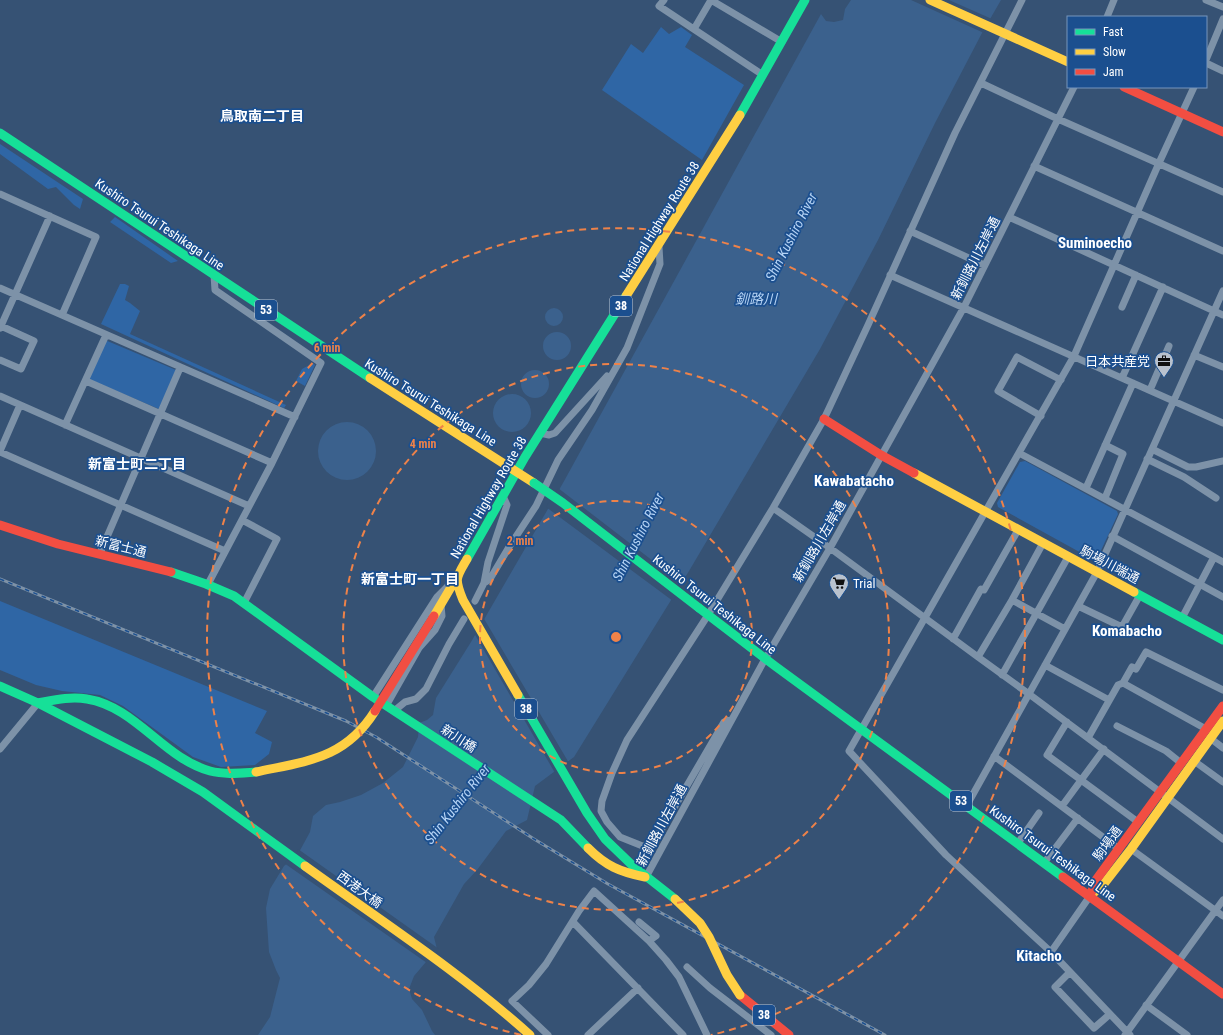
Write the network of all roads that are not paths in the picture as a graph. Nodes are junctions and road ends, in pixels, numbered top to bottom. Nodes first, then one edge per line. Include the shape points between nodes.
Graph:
1 (664, 0) edge
2 (711, 0) edge
3 (805, 0) edge
4 (930, 0) edge
5 (1022, 0) edge
6 (1105, 0) edge
7 (1206, 0) edge
8 (1113, 2) edge
9 (1223, 7) edge
10 (1107, 16) edge
11 (1223, 19) edge
12 (694, 29) junction
13 (1005, 34) junction
14 (782, 42) junction
15 (1207, 59) edge
16 (1067, 62) edge
17 (1207, 63) edge
18 (1223, 71) edge
19 (763, 75) junction
20 (981, 83) junction
21 (1074, 88) edge
22 (1126, 88) edge
23 (1194, 88) edge
24 (1182, 114) junction
25 (1058, 119) junction
26 (1223, 132) edge
27 (0, 133) edge
28 (1159, 163) junction
29 (1034, 166) junction
30 (1223, 192) edge
31 (0, 194) edge
32 (1137, 212) junction
33 (50, 216) junction
34 (1009, 217) junction
35 (910, 231) junction
36 (659, 245) junction
37 (1223, 251) edge
38 (984, 265) junction
39 (1114, 266) junction
40 (214, 275) junction
41 (890, 275) junction
42 (1136, 275) junction
43 (1163, 287) junction
44 (0, 288) edge
45 (1223, 291) edge
46 (15, 295) junction
47 (1122, 306) dead end
48 (964, 307) junction
49 (1214, 311) junction
50 (62, 315) junction
51 (1223, 315) edge
52 (0, 327) edge
53 (106, 334) junction
54 (1169, 346) dead end
55 (1194, 355) junction
56 (1074, 356) junction
57 (0, 360) edge
58 (615, 367) junction
59 (1223, 367) edge
60 (180, 368) junction
61 (1122, 378) junction
62 (1061, 380) junction
63 (86, 381) junction
64 (1133, 383) junction
65 (1150, 390) junction
66 (0, 396) edge
67 (1173, 401) junction
68 (20, 405) junction
69 (160, 413) junction
70 (1041, 416) junction
71 (295, 417) junction
72 (824, 419) junction
73 (1223, 423) edge
74 (65, 425) junction
75 (540, 433) junction
76 (1105, 446) junction
77 (1152, 449) junction
78 (0, 452) edge
79 (1019, 453) junction
80 (881, 456) junction
81 (141, 458) junction
82 (1147, 459) junction
83 (1223, 461) edge
84 (272, 463) junction
85 (1188, 467) junction
86 (516, 472) junction
87 (1184, 477) junction
88 (1086, 488) junction
89 (503, 496) junction
90 (1105, 498) junction
91 (1216, 498) dead end
92 (121, 505) junction
93 (249, 506) junction
94 (773, 508) junction
95 (1124, 509) junction
96 (985, 512) junction
97 (242, 520) junction
98 (0, 525) edge
99 (1018, 530) junction
100 (1112, 536) junction
101 (1043, 543) junction
102 (830, 548) junction
103 (225, 551) junction
104 (100, 553) junction
105 (1068, 557) junction
106 (1214, 557) junction
107 (1223, 562) edge
108 (1097, 572) junction
109 (457, 577) junction
110 (208, 584) junction
111 (484, 584) junction
112 (1199, 584) junction
113 (1140, 595) junction
114 (1223, 598) edge
115 (1012, 600) junction
116 (475, 601) dead end
117 (244, 603) junction
118 (441, 605) junction
119 (1078, 606) junction
120 (1037, 613) junction
121 (708, 615) junction
122 (468, 616) junction
123 (925, 618) junction
124 (1182, 618) junction
125 (1066, 629) junction
126 (953, 639) junction
127 (1223, 640) edge
128 (978, 658) junction
129 (765, 659) junction
130 (1045, 665) junction
131 (1002, 675) junction
132 (1123, 683) junction
133 (0, 686) edge
134 (1223, 690) edge
135 (1030, 694) junction
136 (373, 697) junction
137 (1109, 700) junction
138 (38, 703) junction
139 (386, 706) junction
140 (1223, 706) edge
141 (394, 711) junction
142 (732, 719) junction
143 (1223, 721) edge
144 (1067, 722) junction
145 (1117, 726) dead end
146 (862, 729) junction
147 (1206, 729) junction
148 (1088, 738) junction
149 (1210, 738) junction
150 (1223, 748) edge
151 (0, 749) edge
152 (1104, 750) junction
153 (994, 756) junction
154 (1194, 761) junction
155 (1181, 763) junction
156 (1081, 780) junction
157 (1223, 782) edge
158 (1164, 794) junction
159 (967, 806) junction
160 (1062, 806) junction
161 (1039, 813) dead end
162 (1078, 818) junction
163 (1138, 822) junction
164 (1223, 838) edge
165 (1018, 843) junction
166 (1119, 848) junction
167 (1131, 849) junction
168 (1044, 863) junction
169 (646, 877) junction
170 (1090, 896) junction
171 (1223, 900) edge
172 (1216, 910) junction
173 (1223, 916) edge
174 (573, 922) junction
175 (639, 922) dead end
176 (649, 942) junction
177 (1051, 952) junction
178 (1178, 961) junction
179 (688, 967) dead end
180 (1070, 972) junction
181 (638, 988) junction
182 (1223, 994) edge
183 (1146, 1005) junction
184 (1110, 1014) junction
185 (767, 1034) edge
186 (1128, 1034) edge
187 (530, 1035) edge
188 (548, 1035) edge
189 (588, 1035) edge
190 (683, 1035) edge
191 (707, 1035) edge
192 (789, 1035) edge
193 (1187, 1035) edge

1 - 12 street via 659,6
2 - 12 street
2 - 14 street
3 - 14 main road, National Highway Route 38 / 38
4 - 13 main road
5 - 13 street
6 - 8 street
7 - 9 street
8 - 10 street
11 - 15 street
12 - 19 street
13 - 16 main road
13 - 20 street
14 - 19 main road, National Highway Route 38 / 38
17 - 18 street
19 - 36 main road, National Highway Route 38 / 38
20 - 25 street
20 - 35 street
21 - 25 street, 新釧路川左岸通
22 - 24 main road
23 - 24 street
24 - 26 main road
24 - 28 street
25 - 28 street
25 - 29 street, 新釧路川左岸通
27 - 40 main road, Kushiro Tsurui Teshikaga Line / 53
28 - 30 street
28 - 32 street
29 - 32 street
29 - 34 street, 新釧路川左岸通
31 - 33 street
32 - 37 street
32 - 39 street
33 - 46 street
33 - 50 street via 96,237
34 - 38 street, 新釧路川左岸通
34 - 39 street
35 - 38 street
35 - 41 street
36 - 58 street via 660,264 627,348
36 - 75 main road, National Highway Route 38 / 38
38 - 48 street, 新釧路川左岸通
39 - 42 street
39 - 56 street
40 - 71 street via 215,290 321,363
40 - 86 main road, Kushiro Tsurui Teshikaga Line / 53
41 - 48 street
41 - 72 street
42 - 43 street
42 - 47 street
43 - 49 street
43 - 61 street
44 - 46 street
45 - 49 street
46 - 50 street
46 - 52 street
48 - 56 street
48 - 80 street, 新釧路川左岸通
49 - 51 street
49 - 55 street
50 - 53 street
52 - 57 street via 34,342 22,369
53 - 60 street
53 - 63 street
54 - 65 street
55 - 59 street
55 - 67 street
56 - 61 street
56 - 62 street
58 - 75 street via 555,433
58 - 111 street via 592,410 558,460 536,506 490,579
60 - 69 street
60 - 71 street
61 - 64 street
62 - 70 street
62 - 70 street via 1017,357 998,391
63 - 69 street
63 - 74 street
64 - 65 street
64 - 76 street
65 - 67 street
66 - 68 street
67 - 73 street
67 - 77 street
68 - 74 street
68 - 78 street
69 - 81 street
69 - 84 street
70 - 79 street
71 - 84 street
72 - 80 main road, 駒場川端通
72 - 94 street
74 - 81 street
75 - 86 main road, National Highway Route 38 / 38
76 - 88 street
76 - 90 street via 1123,454
77 - 82 street
77 - 85 street
78 - 92 street
79 - 88 street
79 - 96 street
80 - 96 main road, 駒場川端通
80 - 102 street, 新釧路川左岸通
81 - 92 street
81 - 93 street
82 - 87 street
82 - 95 street
83 - 85 street
84 - 93 street
85 - 87 street
86 - 89 main road, National Highway Route 38 / 38
86 - 121 main road, Kushiro Tsurui Teshikaga Line / 53, bridge via 563,503
87 - 91 street
88 - 90 street
89 - 109 main road, National Highway Route 38 / 38
89 - 111 street via 507,505 488,562
90 - 95 street
92 - 103 street
92 - 104 street
93 - 97 street
94 - 102 street
94 - 121 street
95 - 100 street
95 - 106 street
96 - 99 main road, 駒場川端通
96 - 123 street
97 - 103 street
97 - 117 street via 277,539
98 - 104 main road, 新富士通
99 - 101 main road, 駒場川端通
99 - 126 street
100 - 108 street
100 - 112 street
101 - 105 main road, 駒場川端通
101 - 115 street
102 - 123 street
102 - 129 street, 新釧路川左岸通
103 - 110 street
104 - 110 main road, 新富士通
105 - 108 main road, 駒場川端通
105 - 120 street
106 - 107 street
106 - 112 street
108 - 113 main road, 駒場川端通
108 - 119 street
109 - 118 main road
109 - 122 main road, National Highway Route 38 / 38 via 458,588
109 - 136 street via 437,597
110 - 117 main road, 新富士通
111 - 116 street
112 - 114 street
112 - 124 street
113 - 119 street via 1122,627
113 - 124 main road, 駒場川端通
115 - 120 street
115 - 128 street
117 - 136 main road, 新富士通
118 - 138 main road, bridge via 367,724 346,744 316,759 256,772 222,773 196,765 171,751 109,705 92,700 67,698
118 - 139 street via 442,616 435,630 419,648
119 - 125 street
120 - 125 street
120 - 131 street
121 - 129 main road, Kushiro Tsurui Teshikaga Line / 53
121 - 142 street via 627,740 605,791 601,811 620,837 650,849 724,722
122 - 141 street via 449,644 426,689
122 - 169 main road, National Highway Route 38 / 38 via 605,839
123 - 126 street
123 - 146 street
124 - 127 main road, 駒場川端通
125 - 130 street
126 - 128 street
128 - 131 street
129 - 142 street, 新釧路川左岸通
129 - 146 main road, Kushiro Tsurui Teshikaga Line / 53
130 - 135 street
130 - 137 street
131 - 135 street
132 - 134 street via 1132,667 1136,669 1146,652
132 - 137 street via 1118,685
132 - 147 street
133 - 138 main road, 西港大橋
135 - 144 street
135 - 153 street
136 - 139 main road, 新川橋
137 - 148 street
138 - 151 street
138 - 187 main road, 西港大橋 via 152,762 203,792 465,980
139 - 141 main road, 新川橋
140 - 147 main road, 駒場通
141 - 169 main road, 新川橋 via 561,820 572,828 603,863 616,870
142 - 169 street, 新釧路川左岸通
143 - 149 main road, 駒場通
144 - 148 street
144 - 156 street via 1047,755
145 - 155 street via 1166,751
146 - 159 main road, Kushiro Tsurui Teshikaga Line / 53
146 - 177 street via 849,751 946,854
147 - 155 main road, 駒場通
148 - 152 street
149 - 150 street
149 - 154 main road, 駒場通
152 - 156 street
152 - 158 street
153 - 159 street
153 - 160 street
154 - 157 street
154 - 158 main road, 駒場通
155 - 158 main road, 駒場通
156 - 160 street
156 - 163 street
158 - 163 main road, 駒場通
158 - 164 street
158 - 167 main road, 駒場通
159 - 165 main road, Kushiro Tsurui Teshikaga Line / 53
160 - 162 street
161 - 165 street
162 - 166 street
162 - 168 street
163 - 166 main road, 駒場通
165 - 168 main road, Kushiro Tsurui Teshikaga Line / 53
166 - 170 main road, 駒場通 via 1096,880
167 - 170 main road, 駒場通 via 1103,885
167 - 172 street
168 - 170 main road, Kushiro Tsurui Teshikaga Line / 53
169 - 192 main road, National Highway Route 38 / 38, bridge via 675,899 700,923 740,995
170 - 177 street
170 - 178 main road, Kushiro Tsurui Teshikaga Line / 53
171 - 172 street
172 - 173 street
172 - 178 street
174 - 176 street via 594,891
174 - 181 street
174 - 188 street via 546,964 512,1001
175 - 176 street via 656,936
176 - 191 street via 679,977
177 - 180 street
178 - 182 main road, Kushiro Tsurui Teshikaga Line / 53
178 - 183 street
179 - 185 street
180 - 184 street
180 - 184 street via 1055,987 1094,1028
181 - 189 street
181 - 190 street
183 - 186 street
183 - 193 street
184 - 186 street

